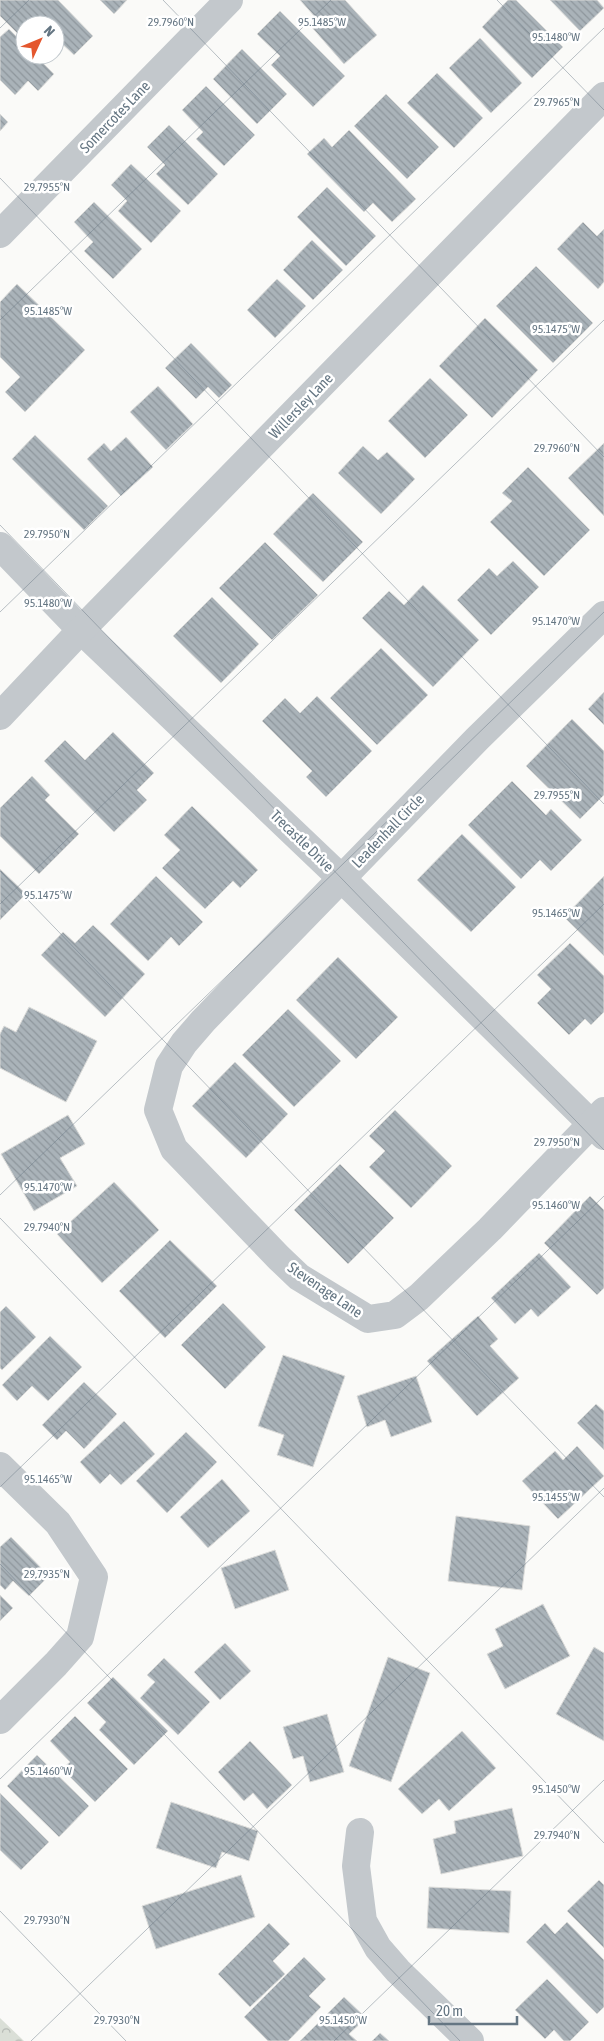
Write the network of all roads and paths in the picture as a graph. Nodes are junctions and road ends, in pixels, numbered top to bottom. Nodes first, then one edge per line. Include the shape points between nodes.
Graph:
1 (229, 0) edge
2 (604, 96) edge
3 (0, 234) edge
4 (0, 546) edge
5 (604, 615) edge
6 (81, 630) junction
7 (0, 716) edge
8 (342, 879) junction
9 (166, 1079) joint
10 (600, 1124) edge
11 (0, 1466) edge
12 (0, 1720) edge
13 (360, 1832) dead end
14 (470, 2041) edge

1 - 3 street, Somercotes Lane
2 - 6 street, Willersley Lane
4 - 6 street, Trecastle Drive
5 - 8 street, Leadenhall Circle
6 - 7 street, Willersley Lane
6 - 8 street, Trecastle Drive
8 - 9 street, Leadenhall Circle via 203,1021 169,1066
8 - 10 street, Trecastle Drive
9 - 10 street, Stevenage Lane via 158,1110 174,1149 299,1277 368,1319 395,1315 419,1297
11 - 12 street via 58,1523 94,1578 80,1637
13 - 14 street via 356,1866 363,1921 378,1948 398,1971

